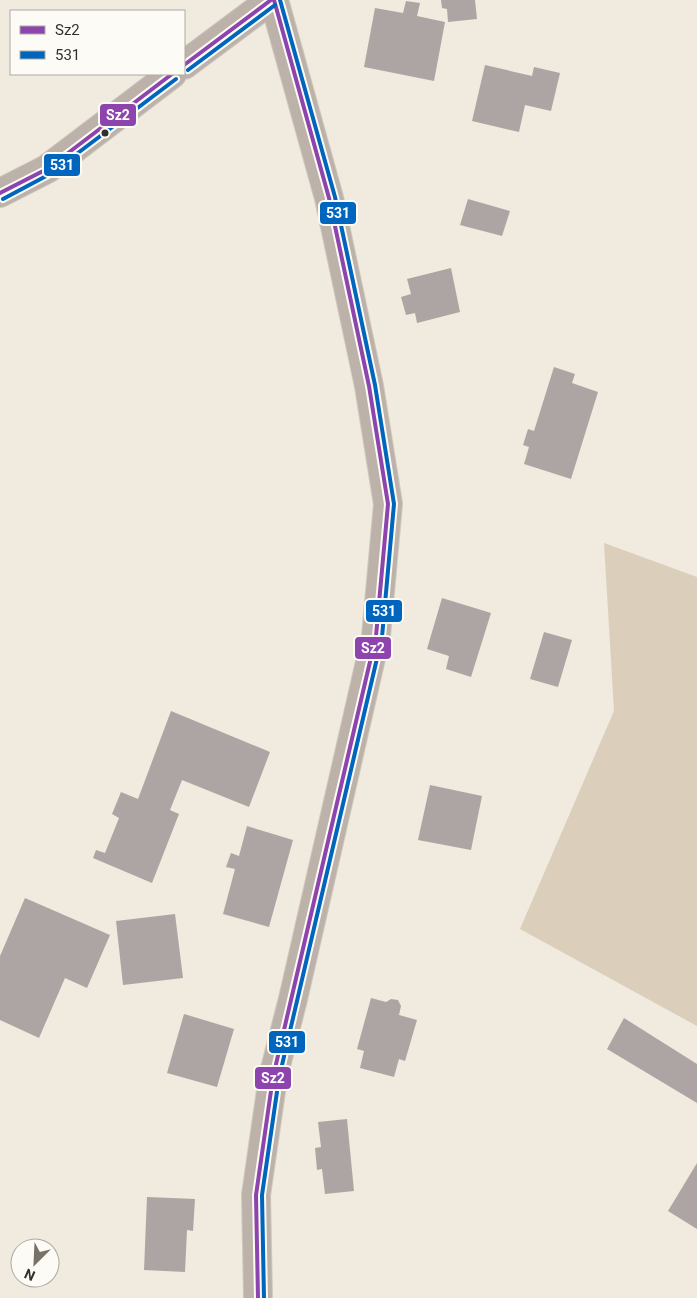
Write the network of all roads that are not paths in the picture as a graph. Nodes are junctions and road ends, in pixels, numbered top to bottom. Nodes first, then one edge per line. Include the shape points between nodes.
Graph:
1 (273, 0) edge
2 (185, 64) edge
3 (171, 75) edge
4 (0, 193) edge
5 (258, 1298) edge

1 - 2 street
1 - 5 street via 329,198 369,386 388,504 376,636 293,999 272,1077 256,1195
3 - 4 street via 47,169

